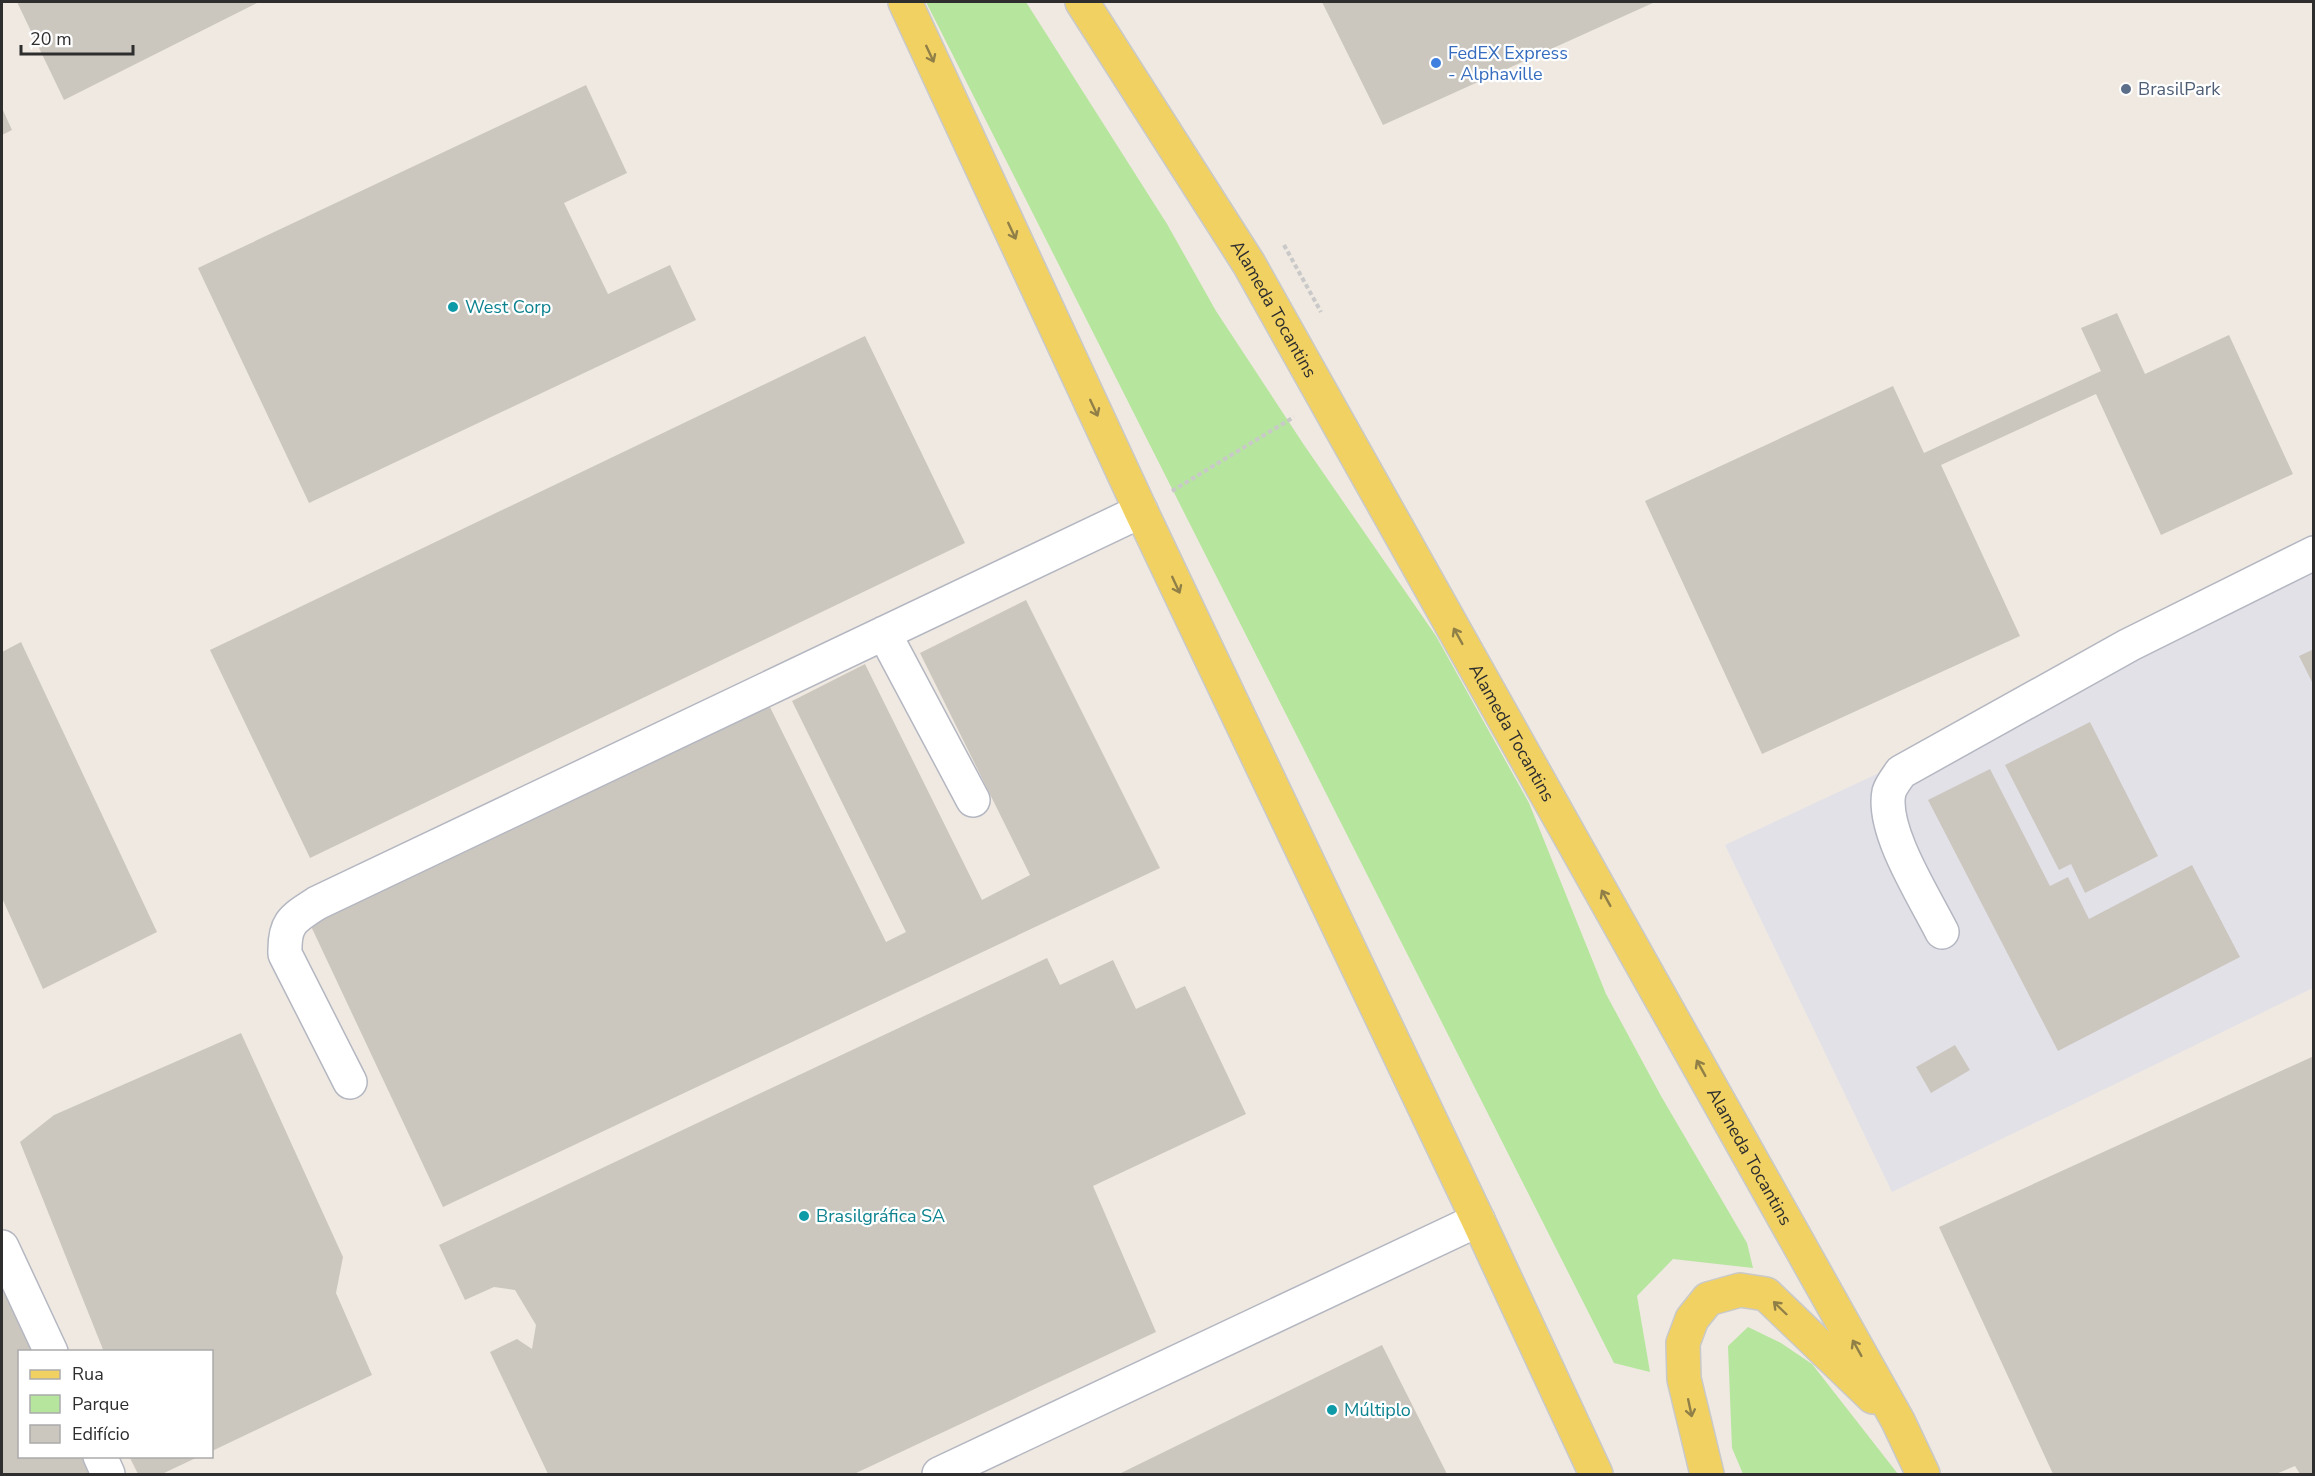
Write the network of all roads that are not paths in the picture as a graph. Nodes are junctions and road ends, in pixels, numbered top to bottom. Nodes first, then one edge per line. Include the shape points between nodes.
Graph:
1 (905, 2) edge
2 (1082, 2) edge
3 (1141, 511) junction
4 (2313, 554) edge
5 (884, 633) junction
6 (973, 800) dead end
7 (1942, 932) dead end
8 (350, 1082) dead end
9 (1478, 1220) junction
10 (2, 1246) edge
11 (50, 1350) edge
12 (1898, 1421) junction
13 (101, 1458) edge
14 (108, 1474) edge
15 (939, 1474) edge
16 (1596, 1474) edge
17 (1707, 1474) edge
18 (1923, 1474) edge

1 -> 3 main road
12 -> 2 main road, Alameda Tocantins via 1249,264
3 - 5 lane
3 -> 9 main road
4 - 7 lane via 2129,645 1901,772 1890,790 1892,833
5 - 6 lane
5 - 8 lane via 456,835 297,916 285,935 285,954
9 - 15 lane
9 - 16 main road
10 - 11 lane
12 -> 17 main road via 1766,1294 1740,1290 1708,1299 1692,1319 1683,1343 1684,1379
12 - 18 main road, Alameda Tocantins
13 - 14 lane

